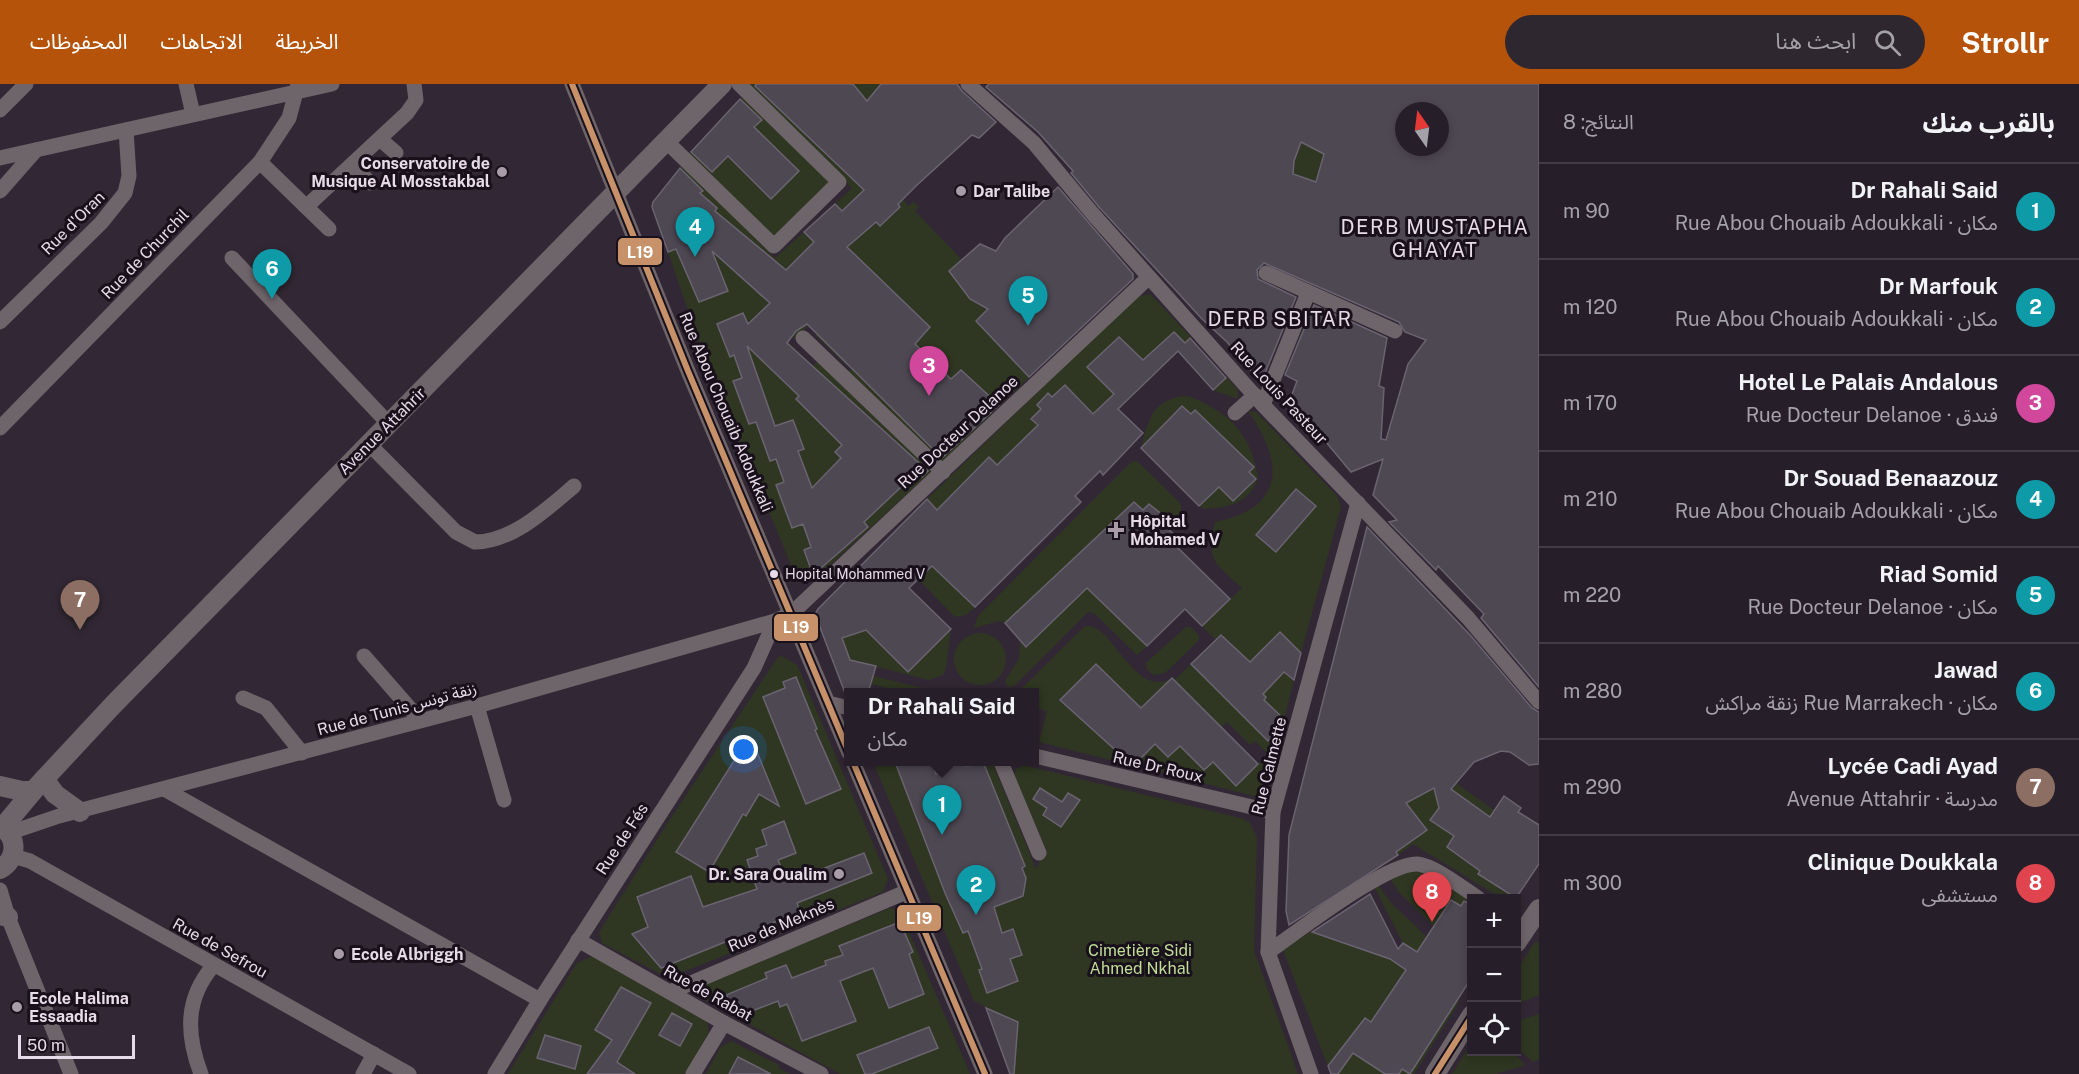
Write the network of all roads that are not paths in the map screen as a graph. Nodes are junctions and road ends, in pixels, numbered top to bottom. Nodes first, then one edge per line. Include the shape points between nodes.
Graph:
1 (26, 84) edge
2 (186, 84) edge
3 (332, 84) edge
4 (414, 84) edge
5 (572, 84) edge
6 (722, 84) edge
7 (739, 84) edge
8 (968, 84) edge
9 (298, 88) edge
10 (0, 110) edge
11 (193, 114) junction
12 (126, 130) junction
13 (381, 140) junction
14 (667, 142) junction
15 (36, 150) junction
16 (396, 153) dead end
17 (0, 158) edge
18 (260, 162) junction
19 (353, 165) junction
20 (369, 183) dead end
21 (0, 191) edge
22 (618, 193) junction
23 (306, 207) junction
24 (329, 229) dead end
25 (232, 258) dead end
26 (1266, 273) dead end
27 (1149, 277) junction
28 (1308, 293) junction
29 (0, 322) edge
30 (1395, 331) dead end
31 (803, 338) dead end
32 (1259, 400) junction
33 (1235, 413) dead end
34 (389, 424) junction
35 (0, 428) edge
36 (369, 444) junction
37 (942, 472) junction
38 (574, 486) dead end
39 (1358, 503) junction
40 (792, 613) junction
41 (774, 621) junction
42 (364, 656) dead end
43 (243, 698) dead end
44 (1539, 702) edge
45 (828, 703) junction
46 (477, 706) junction
47 (844, 707) edge
48 (420, 720) junction
49 (844, 741) edge
50 (302, 753) junction
51 (1039, 757) edge
52 (855, 766) edge
53 (1003, 766) edge
54 (39, 785) junction
55 (0, 786) edge
56 (166, 790) junction
57 (504, 801) dead end
58 (80, 812) junction
59 (1273, 812) junction
60 (4, 829) edge
61 (1039, 853) dead end
62 (3, 867) edge
63 (0, 890) edge
64 (906, 892) junction
65 (1471, 894) edge
66 (1539, 909) edge
67 (4, 916) edge
68 (1521, 930) edge
69 (578, 940) junction
70 (1268, 952) junction
71 (213, 966) junction
72 (670, 992) junction
73 (540, 1000) junction
74 (724, 1023) junction
75 (1467, 1023) edge
76 (374, 1054) junction
77 (71, 1074) edge
78 (201, 1074) edge
79 (363, 1074) edge
80 (409, 1074) edge
81 (495, 1074) edge
82 (693, 1074) edge
83 (821, 1074) edge
84 (986, 1074) edge
85 (1311, 1074) edge
86 (1435, 1074) edge

1 - 10 street
2 - 11 street
3 - 9 street
4 - 13 street via 416,100
5 - 22 street, Rue Abou Chouaib Adoukkali
6 - 14 street, Avenue Attahrir
7 - 14 street via 839,182 774,246
8 - 27 street, Rue Louis Pasteur via 1035,142
9 - 11 street
9 - 18 street, Rue de Churchil via 284,128
11 - 12 street
12 - 15 street
12 - 29 street, Rue d'Oran via 129,176 125,193
13 - 16 street
13 - 19 street
14 - 22 street, Avenue Attahrir
15 - 17 street
15 - 21 street
18 - 23 street
18 - 35 street, Rue de Churchil
19 - 20 street
19 - 23 street
22 - 34 street, Avenue Attahrir
22 - 40 street, Rue Abou Chouaib Adoukkali via 688,371
23 - 24 street
25 - 34 street
26 - 28 street
27 - 32 street, Rue Louis Pasteur
27 - 37 street, Rue Docteur Delanoe
28 - 30 street
28 - 32 street
31 - 37 street
32 - 33 street
32 - 39 street, Rue Louis Pasteur
34 - 36 street, Avenue Attahrir
36 - 38 street via 456,532 475,542 503,537
36 - 54 street, Avenue Attahrir
37 - 40 street, Rue Docteur Delanoe
39 - 44 street, Rue Louis Pasteur via 1468,618
39 - 59 street, Rue Calmette
40 - 41 street, Rue de Tunis زنقة تونس
40 - 45 street, Rue Abou Chouaib Adoukkali
41 - 46 street, Rue de Tunis زنقة تونس
41 - 69 street, Rue de Fés via 754,668
42 - 48 street
43 - 50 street via 266,708
45 - 47 street
45 - 49 street, Rue Abou Chouaib Adoukkali
46 - 48 street, Rue de Tunis زنقة تونس
46 - 57 street
48 - 50 street, Rue de Tunis زنقة تونس
50 - 56 street, Rue de Tunis زنقة تونس
51 - 59 street, Rue Dr Roux
52 - 64 street
53 - 61 street
54 - 55 street via 22,791
54 - 58 street
54 - 60 street, Avenue Attahrir
56 - 58 street, Rue de Tunis زنقة تونس
56 - 73 street
58 - 60 street, Rue de Tunis زنقة تونس
59 - 70 street, Rue Calmette
60 - 62 street via 14,844
62 - 71 street, Rue de Sefrou via 30,861
63 - 67 street
64 - 72 street, Rue de Meknès
64 - 84 street
65 - 70 street via 1425,866 1405,866 1384,875
66 - 68 street
67 - 77 street
69 - 72 street, Rue de Rabat
69 - 73 street, Rue de Fés
70 - 85 street, Rue Calmette
71 - 76 street, Rue de Sefrou
71 - 78 street via 200,982 193,1000 190,1028
72 - 74 street, Rue de Rabat
73 - 81 street, Rue de Fés
74 - 82 street
74 - 83 street, Rue de Rabat
75 - 86 street
76 - 79 street
76 - 80 street, Rue de Sefrou

